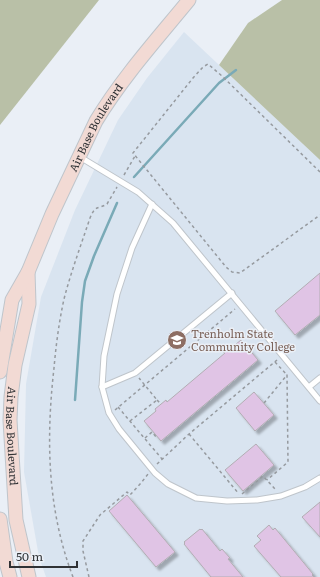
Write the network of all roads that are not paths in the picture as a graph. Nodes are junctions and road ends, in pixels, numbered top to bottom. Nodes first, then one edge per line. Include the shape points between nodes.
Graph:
1 (189, 0) edge
2 (79, 156) junction
3 (152, 204) junction
4 (28, 272) junction
5 (232, 293) junction
6 (12, 300) junction
7 (0, 312) edge
8 (0, 372) edge
9 (320, 378) edge
10 (102, 387) junction
11 (309, 387) junction
12 (4, 395) edge
13 (320, 400) edge
14 (320, 478) edge
15 (0, 519) edge
16 (10, 577) edge
17 (29, 577) edge

1 - 2 street, Air Base Boulevard via 105,107
2 - 3 lane via 138,192
2 - 4 street, Air Base Boulevard
3 - 5 lane via 173,222
3 - 10 lane via 132,248 116,294 104,356
4 - 6 street, Air Base Boulevard
4 - 12 street, Air Base Boulevard via 28,304 15,364
5 - 10 lane via 134,373
5 - 11 lane
6 - 7 street
6 - 8 street, Air Base Boulevard
9 - 11 lane
10 - 14 lane via 110,414 119,430 152,469 168,484 196,498 257,500 281,496
11 - 13 lane
12 - 17 street, Air Base Boulevard via 16,520
15 - 16 street

